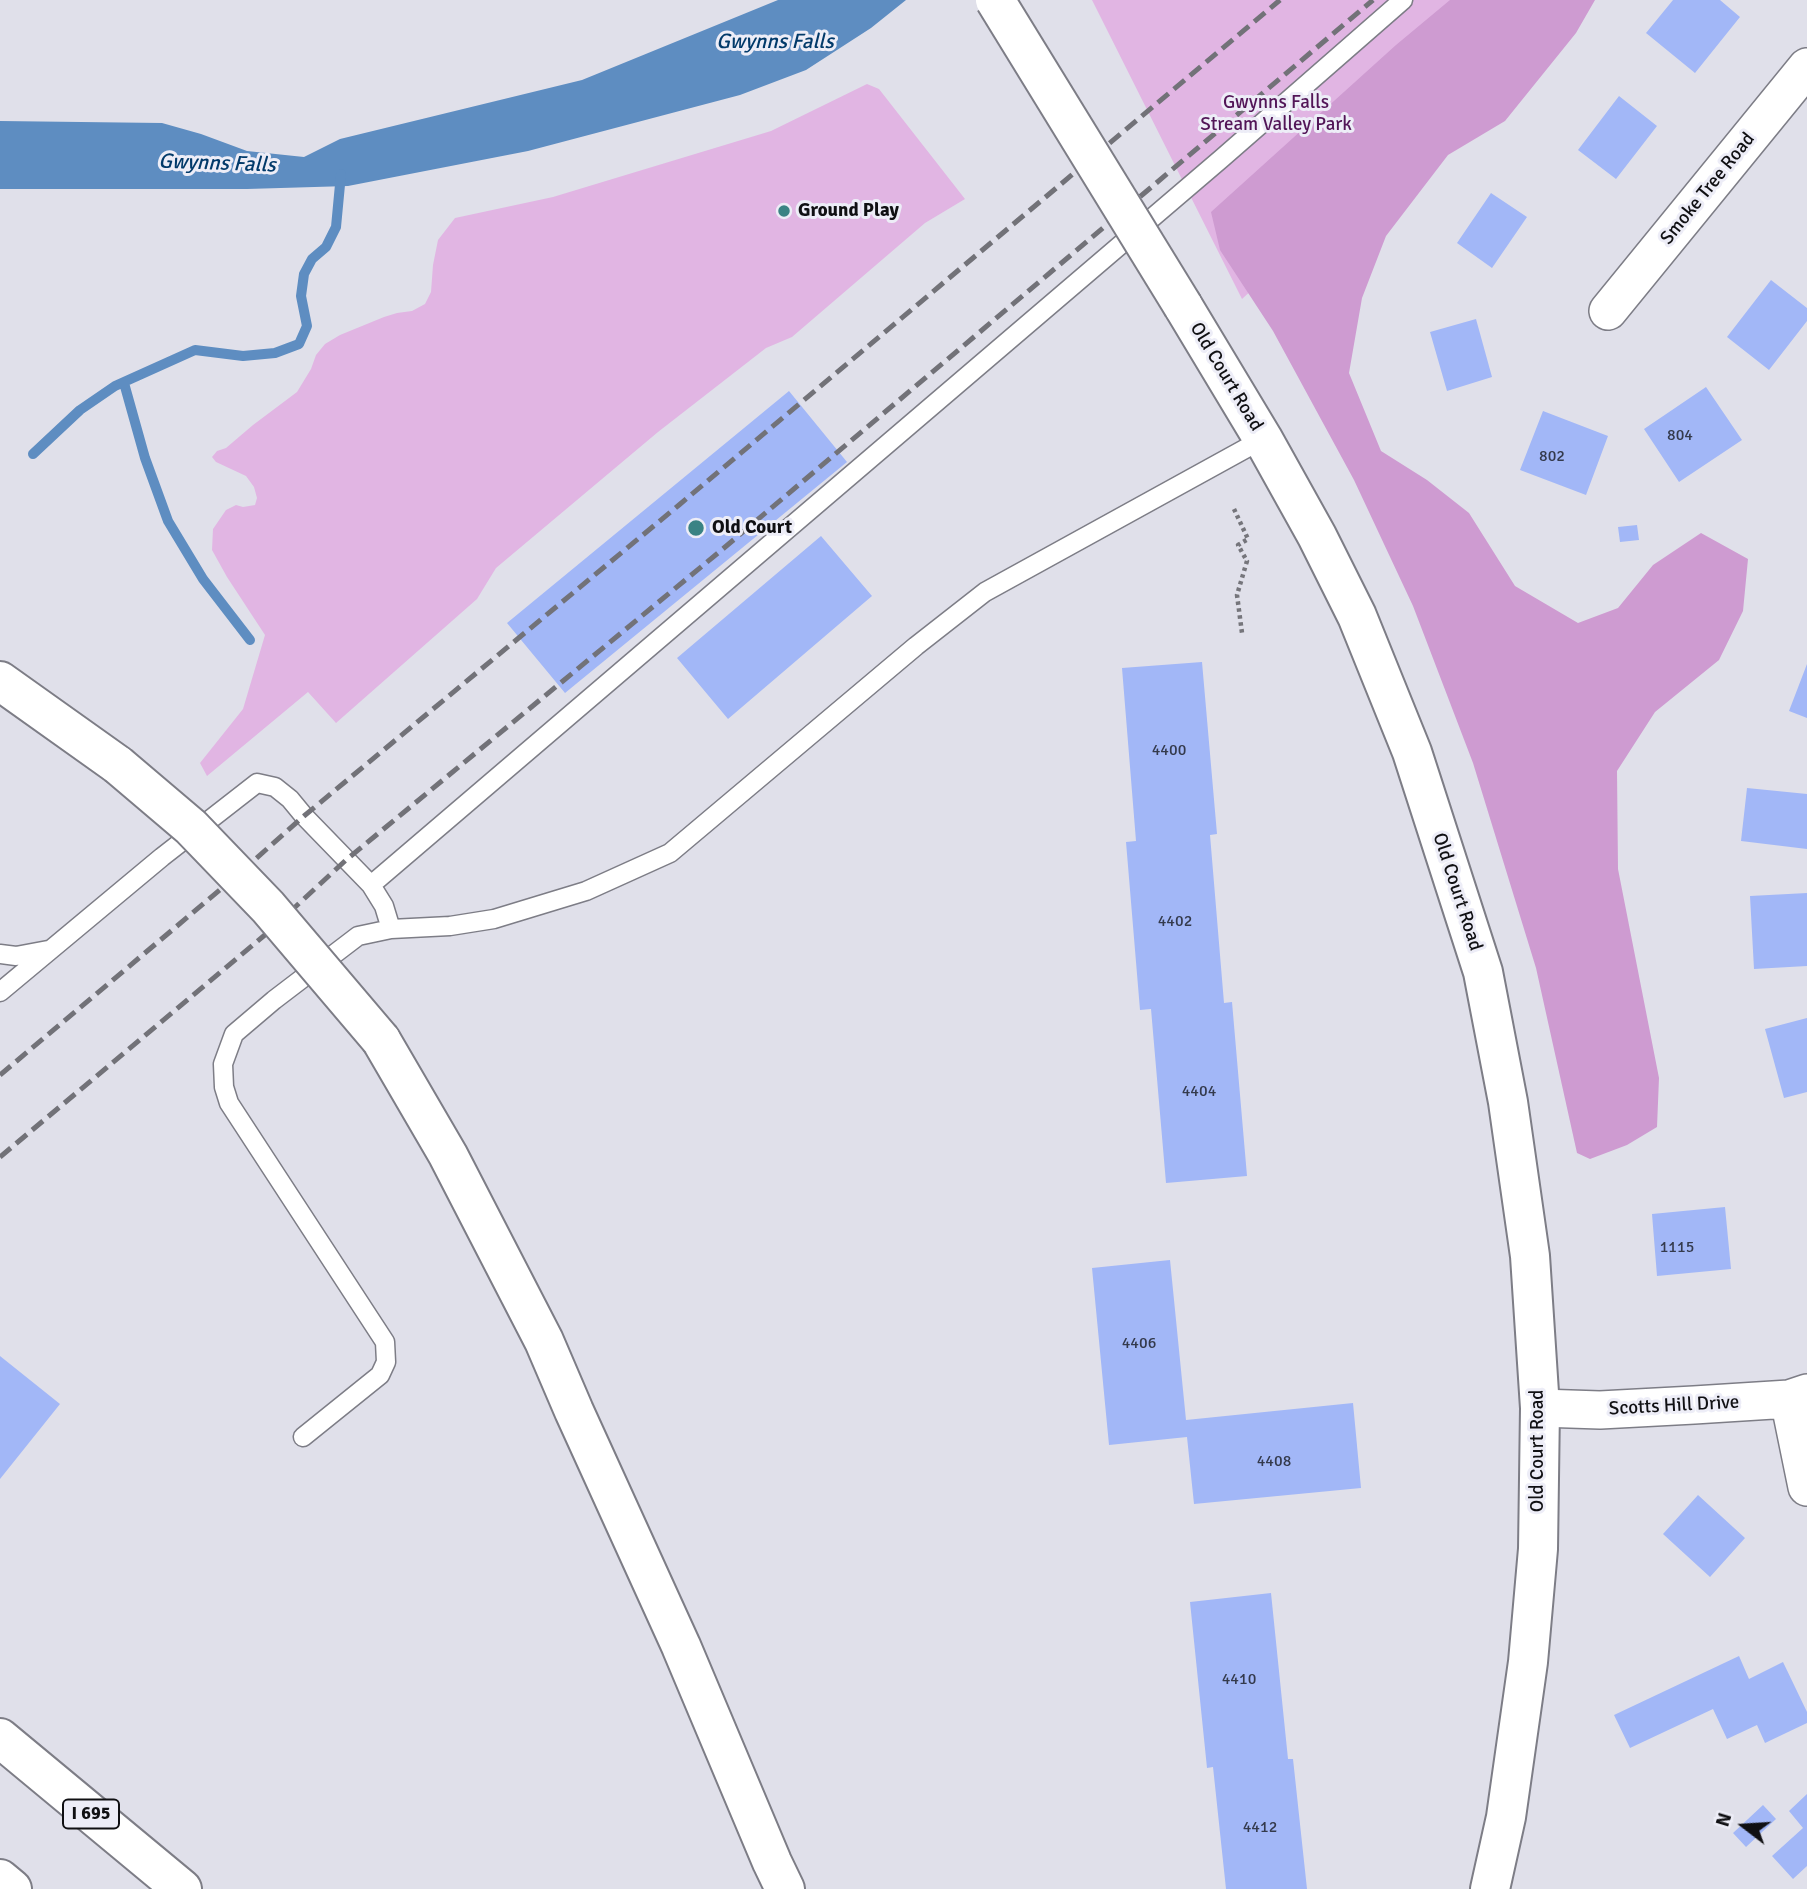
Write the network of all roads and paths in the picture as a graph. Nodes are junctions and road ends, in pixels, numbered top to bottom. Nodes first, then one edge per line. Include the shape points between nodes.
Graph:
1 (995, 0) edge
2 (1403, 0) edge
3 (1807, 67) edge
4 (1608, 311) dead end
5 (1263, 439) junction
6 (1234, 509) dead end
7 (1242, 633) dead end
8 (0, 681) edge
9 (371, 885) junction
10 (391, 929) junction
11 (51, 949) junction
12 (0, 954) edge
13 (0, 992) edge
14 (1798, 1396) edge
15 (1540, 1408) junction
16 (303, 1437) dead end
17 (1807, 1487) edge
18 (0, 1738) edge
19 (0, 1879) edge
20 (12, 1889) edge
21 (182, 1889) edge
22 (785, 1889) edge
23 (1490, 1889) edge

1 - 5 main road, Old Court Road, bridge
2 - 9 lane
3 - 4 street, Smoke Tree Road
5 - 10 lane via 985,592 670,853 586,891 494,919
5 - 15 main road, Old Court Road via 1357,616 1412,752 1483,972 1530,1256
6 - 7 path via 1248,538 1238,545 1247,561 1237,595
8 - 22 main road, bridge via 118,765 191,827 268,907 381,1040 448,1155 544,1341
9 - 10 lane
9 - 11 lane via 290,799 275,787 257,783
10 - 16 lane via 358,936 274,1000 234,1034 223,1064 229,1103 385,1342 386,1362 380,1375
11 - 12 lane via 16,956
11 - 13 lane
14 - 15 street, Scotts Hill Drive via 1600,1410
14 - 17 street
15 - 23 main road, Old Court Road via 1538,1549 1528,1662 1506,1817
18 - 21 main road, I 695
19 - 20 main road

